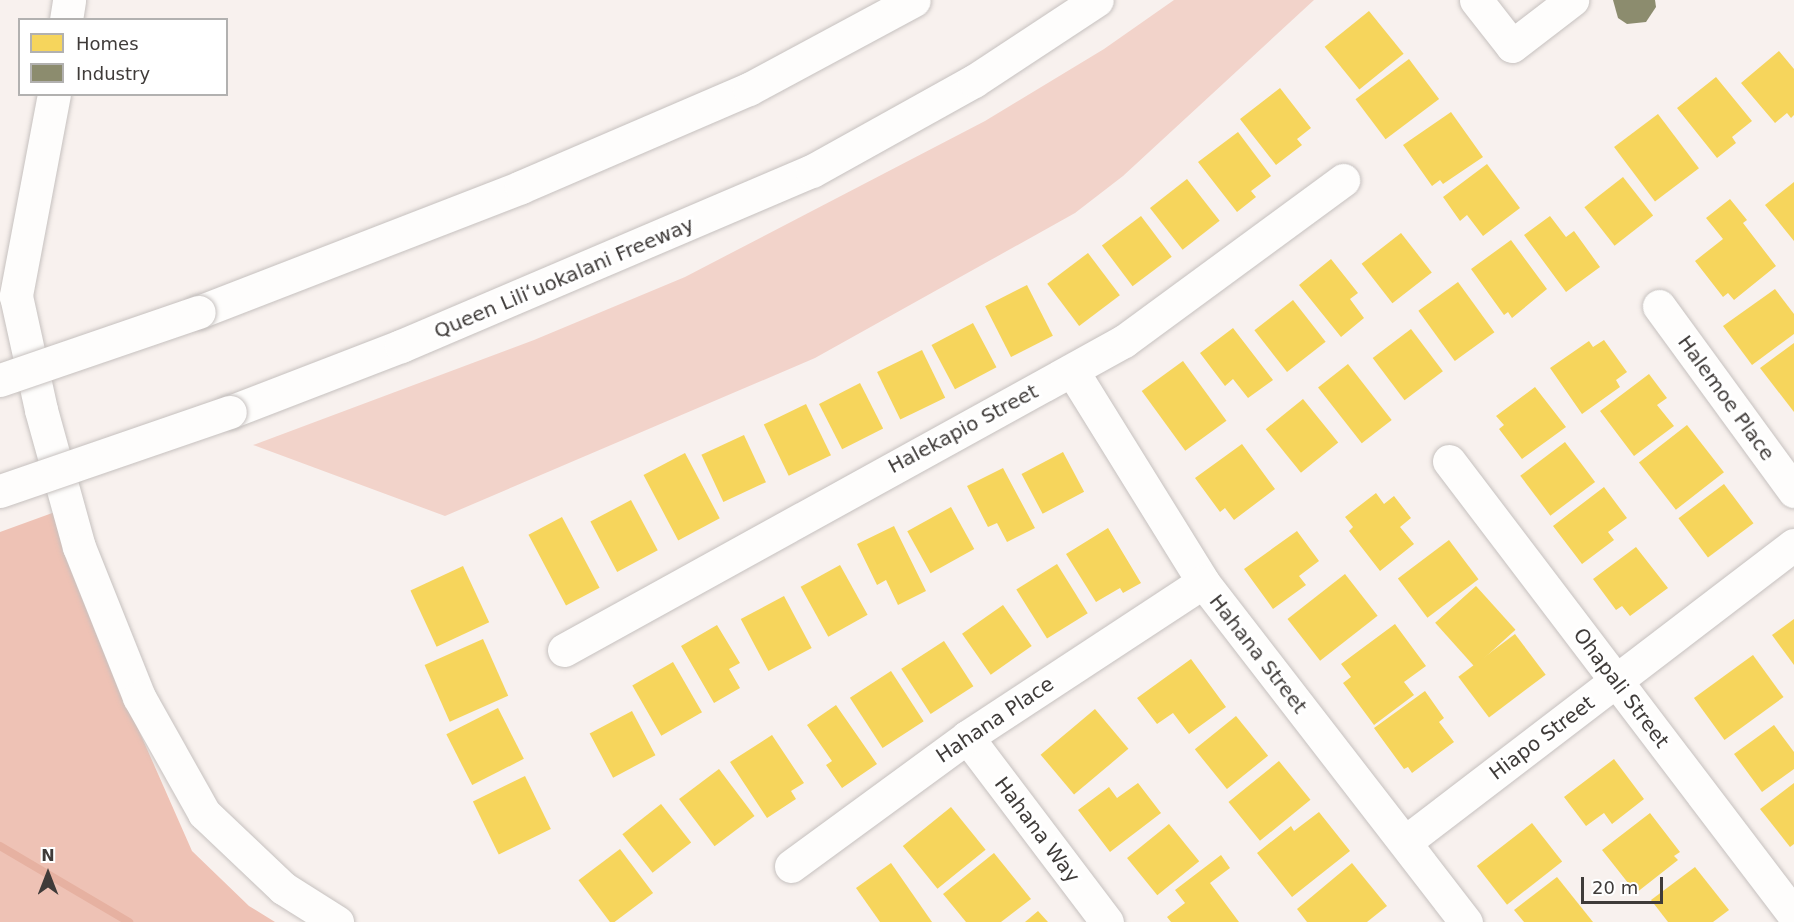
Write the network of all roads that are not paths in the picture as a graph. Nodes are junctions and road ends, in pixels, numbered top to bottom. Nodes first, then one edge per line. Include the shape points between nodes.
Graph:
1 (69, 0) edge
2 (914, 0) edge
3 (1097, 0) edge
4 (1476, 0) edge
5 (1572, 0) edge
6 (66, 18) edge
7 (54, 96) edge
8 (1343, 180) dead end
9 (1659, 306) dead end
10 (1073, 372) junction
11 (0, 380) edge
12 (1449, 461) dead end
13 (0, 491) edge
14 (1794, 491) edge
15 (1794, 545) edge
16 (1203, 582) junction
17 (564, 650) dead end
18 (1616, 682) junction
19 (967, 737) junction
20 (1405, 842) junction
21 (791, 866) dead end
22 (1794, 915) edge
23 (337, 922) edge
24 (1107, 922) edge
25 (1466, 922) edge

1 - 6 main road
2 - 11 main road, bridge via 738,93 521,187 199,312
3 - 13 main road, Queen Liliʻuokalani Freeway, bridge via 974,81 812,171 433,333 230,412
4 - 5 main road via 1512,46
7 - 23 main road via 16,296 41,410 79,547 139,698 204,813 283,888
8 - 10 main road, Halekapio Street via 1124,341
9 - 14 main road, Halemoe Place
10 - 16 main road, Hahana Street
10 - 17 main road, Halekapio Street via 904,460
12 - 18 main road, Ohapali Street
15 - 18 main road, Hiapo Street
16 - 19 main road, Hahana Place
16 - 20 main road, Hahana Street
18 - 20 main road, Hiapo Street
18 - 22 main road, Ohapali Street
19 - 21 main road, Hahana Place
19 - 24 main road, Hahana Way
20 - 25 main road, Hahana Street

